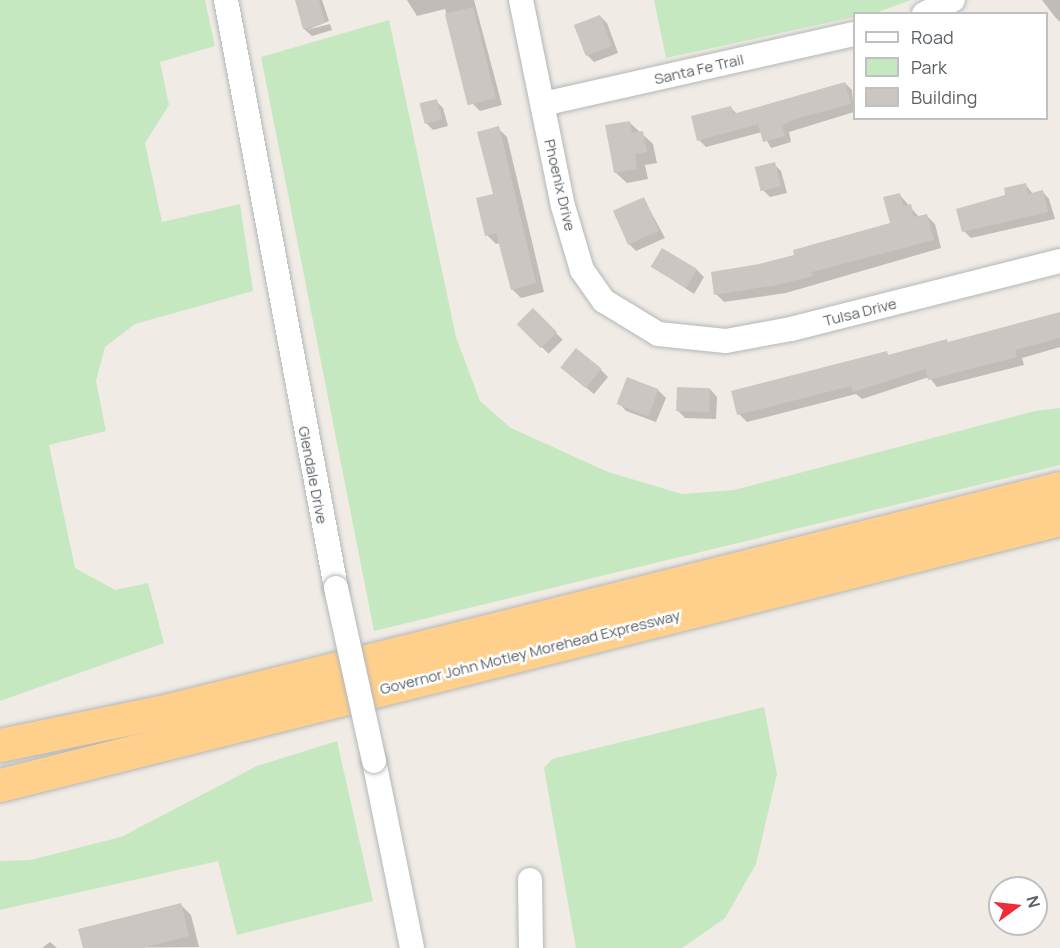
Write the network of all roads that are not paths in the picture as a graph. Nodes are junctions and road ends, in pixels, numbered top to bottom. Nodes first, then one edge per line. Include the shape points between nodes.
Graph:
1 (226, 0) edge
2 (521, 0) edge
3 (953, 0) edge
4 (928, 12) edge
5 (853, 34) edge
6 (543, 104) junction
7 (1060, 261) edge
8 (658, 334) joint
9 (1060, 488) edge
10 (1060, 519) edge
11 (0, 745) edge
12 (0, 785) edge
13 (530, 880) dead end
14 (412, 948) edge
15 (531, 948) edge

1 - 14 street, Glendale Drive, bridge via 336,588
2 - 6 street, Phoenix Drive
3 - 4 street
5 - 6 street, Santa Fe Trail
6 - 8 street, Phoenix Drive via 563,206 582,270 604,301
7 - 8 street, Tulsa Drive via 737,339 697,341
9 - 11 highway, Governor John Motley Morehead Expressway via 169,710
10 - 12 highway, Governor John Motley Morehead Expressway
13 - 15 street

